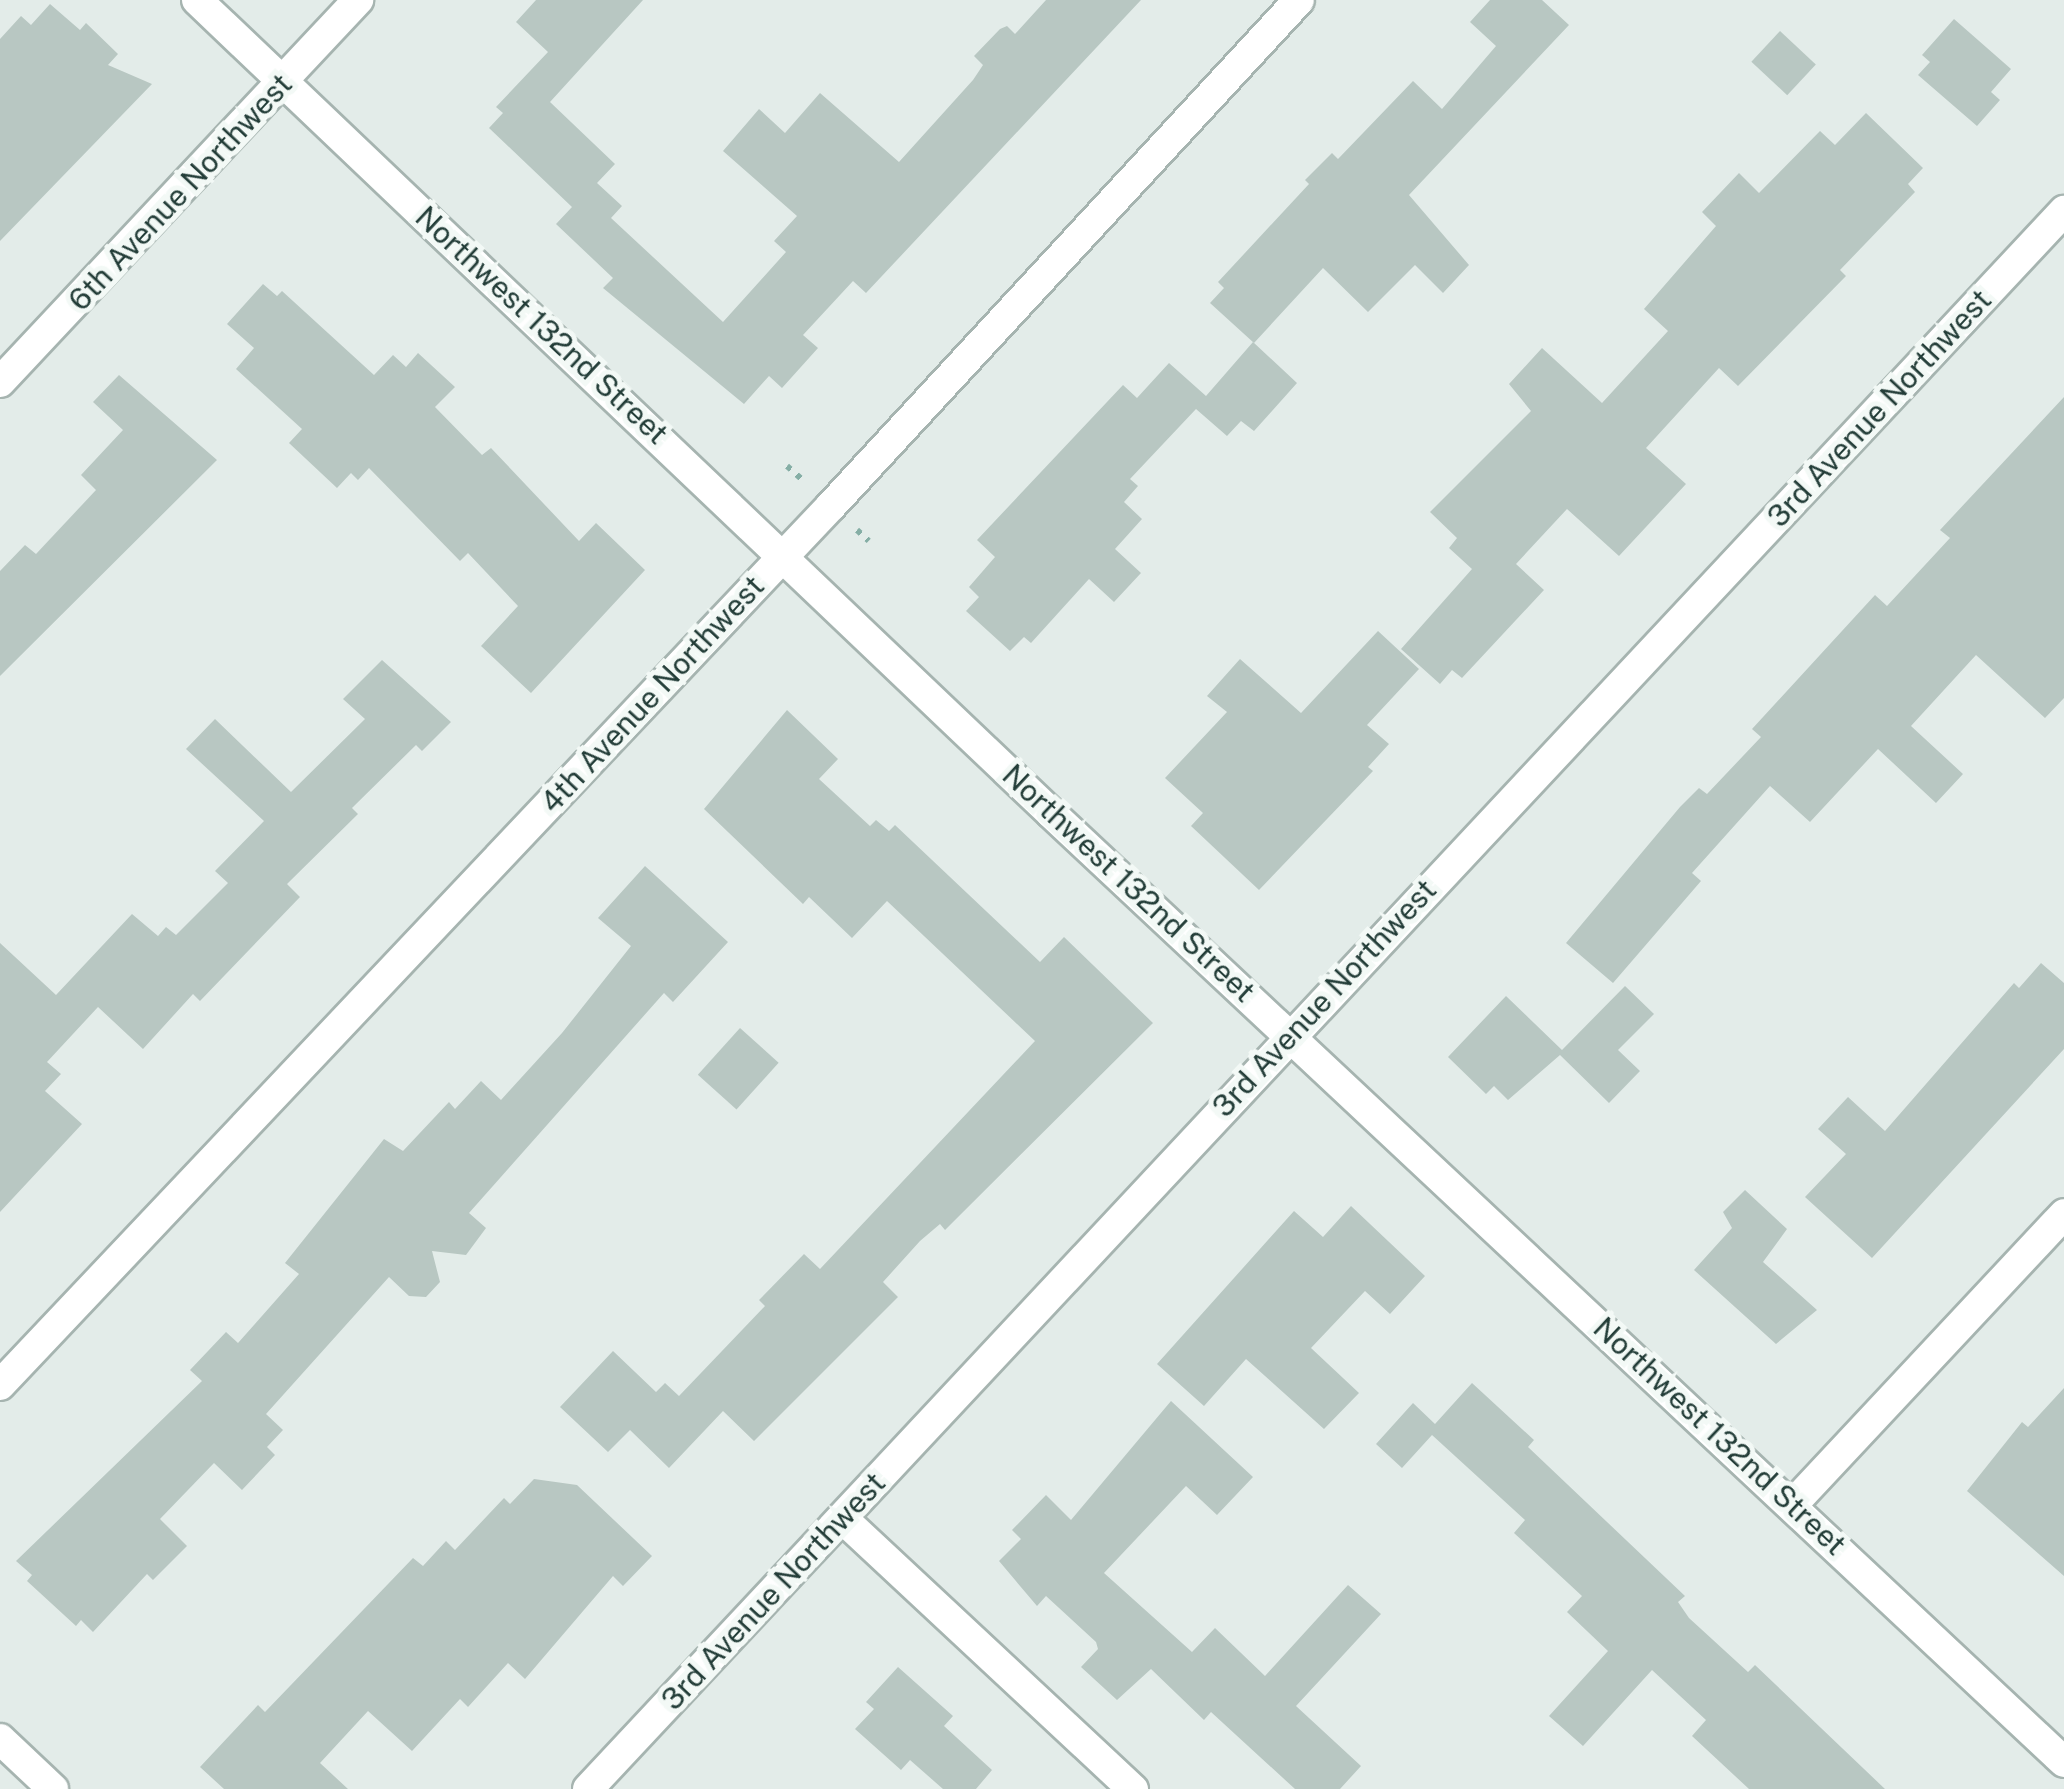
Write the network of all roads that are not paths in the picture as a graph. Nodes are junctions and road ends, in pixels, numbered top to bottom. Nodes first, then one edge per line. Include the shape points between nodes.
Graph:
1 (198, 0) edge
2 (358, 0) edge
3 (1299, 0) edge
4 (284, 82) junction
5 (2064, 211) edge
6 (0, 382) edge
7 (784, 554) junction
8 (1291, 1033) junction
9 (2064, 1214) edge
10 (0, 1385) edge
11 (1794, 1504) junction
12 (842, 1518) junction
13 (0, 1739) edge
14 (2064, 1762) edge
15 (53, 1789) edge
16 (588, 1789) edge
17 (1133, 1789) edge

1 - 4 street, Northwest 132nd Street
2 - 4 street, 6th Avenue Northwest
3 - 7 street, 4th Avenue Northwest
4 - 6 street, 6th Avenue Northwest
4 - 7 street, Northwest 132nd Street
5 - 8 street, 3rd Avenue Northwest
7 - 8 street, Northwest 132nd Street
7 - 10 street, 4th Avenue Northwest
8 - 11 street, Northwest 132nd Street
8 - 12 street, 3rd Avenue Northwest
9 - 11 street
11 - 14 street, Northwest 132nd Street
12 - 16 street, 3rd Avenue Northwest
12 - 17 street
13 - 15 street

